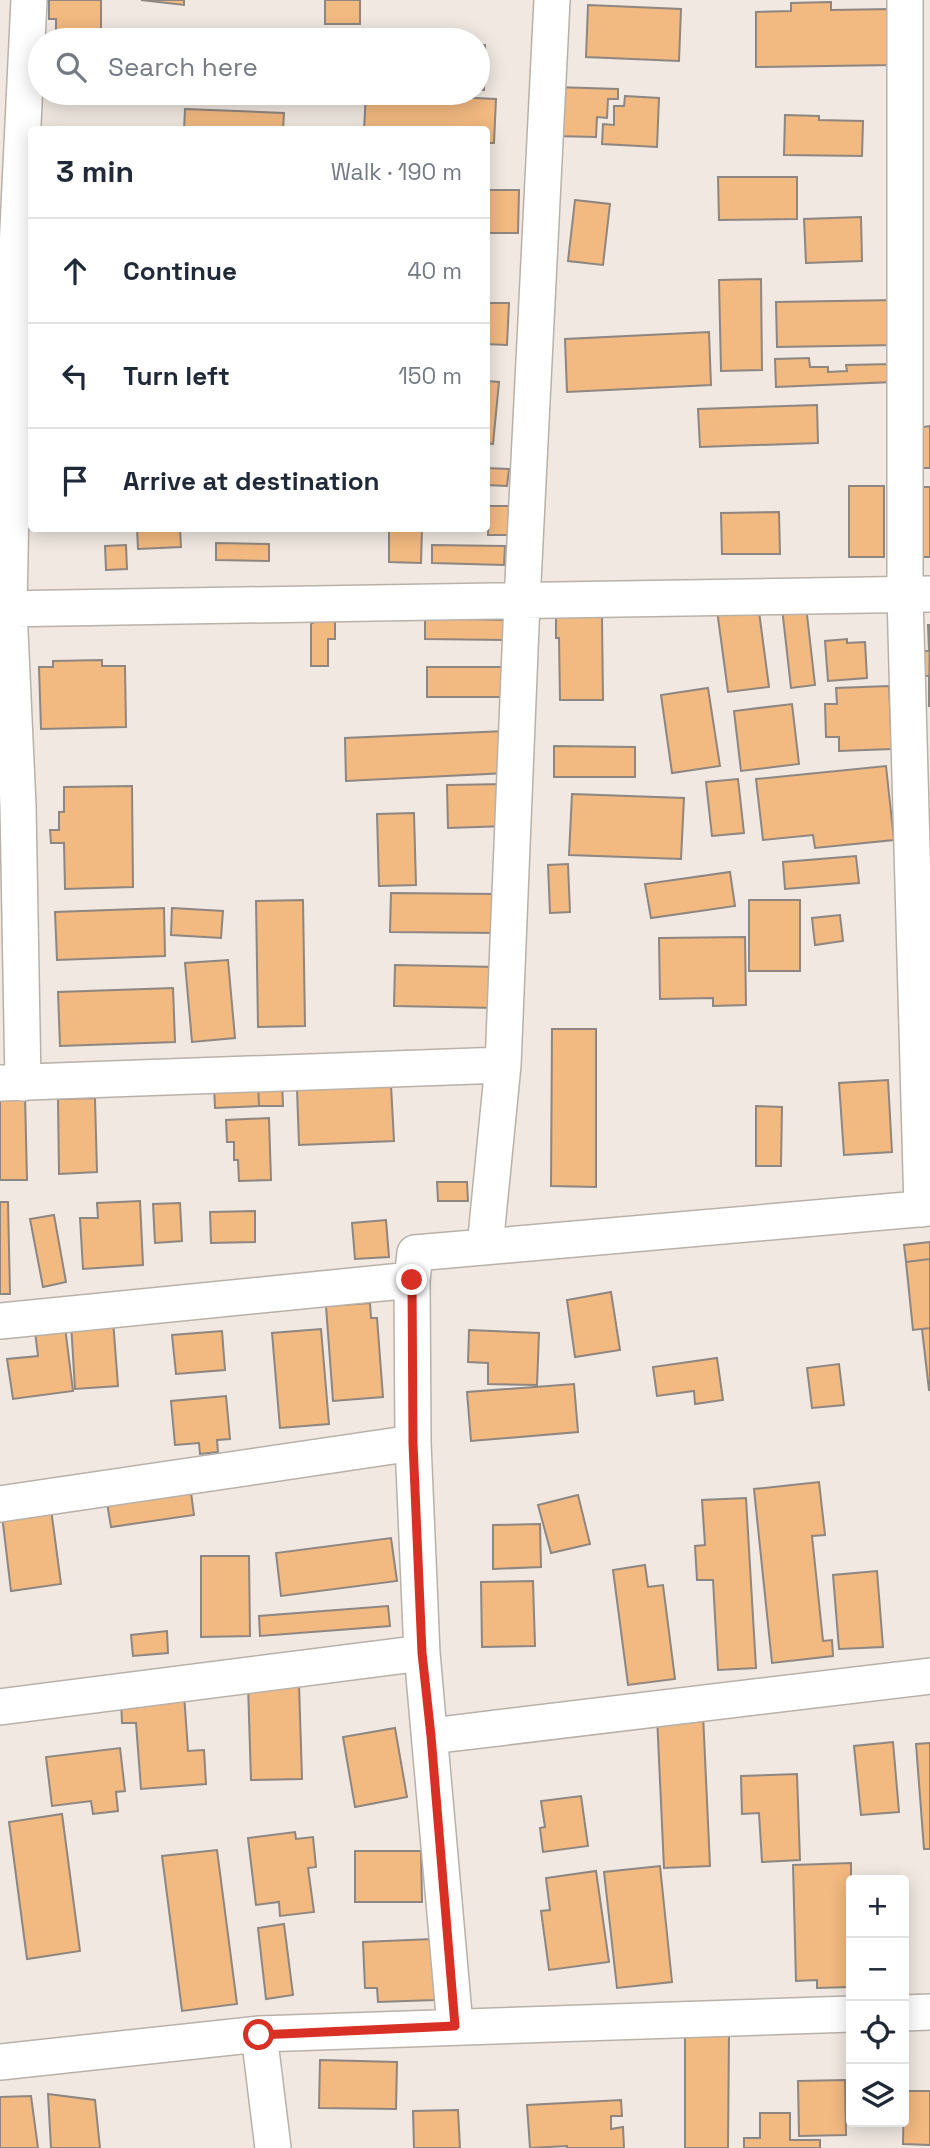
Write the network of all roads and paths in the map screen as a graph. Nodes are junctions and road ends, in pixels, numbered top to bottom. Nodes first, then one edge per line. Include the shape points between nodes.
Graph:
1 (29, 0) edge
2 (552, 0) edge
3 (905, 0) edge
4 (918, 595) edge
5 (522, 602) junction
6 (4, 609) edge
7 (503, 1065) junction
8 (12, 1083) edge
9 (926, 1208) edge
10 (485, 1247) junction
11 (412, 1280) junction
12 (0, 1321) edge
13 (413, 1443) junction
14 (0, 1504) edge
15 (422, 1653) junction
16 (930, 1676) edge
17 (0, 1707) edge
18 (431, 1736) junction
19 (930, 2012) edge
20 (909, 2013) edge
21 (846, 2014) edge
22 (455, 2026) junction
23 (259, 2035) junction
24 (0, 2062) edge
25 (273, 2148) edge

1 - 6 street
2 - 5 street
3 - 4 street
4 - 5 street
4 - 9 street
5 - 6 street
5 - 7 street
6 - 8 street via 18,806
7 - 8 street
7 - 10 street
9 - 10 street
10 - 11 street via 415,1253
11 - 12 street
11 - 13 street
13 - 14 street
13 - 15 street
15 - 17 street
15 - 18 street
16 - 18 street
18 - 22 street
19 - 20 street
21 - 22 street
22 - 23 street
23 - 24 street
23 - 25 street

